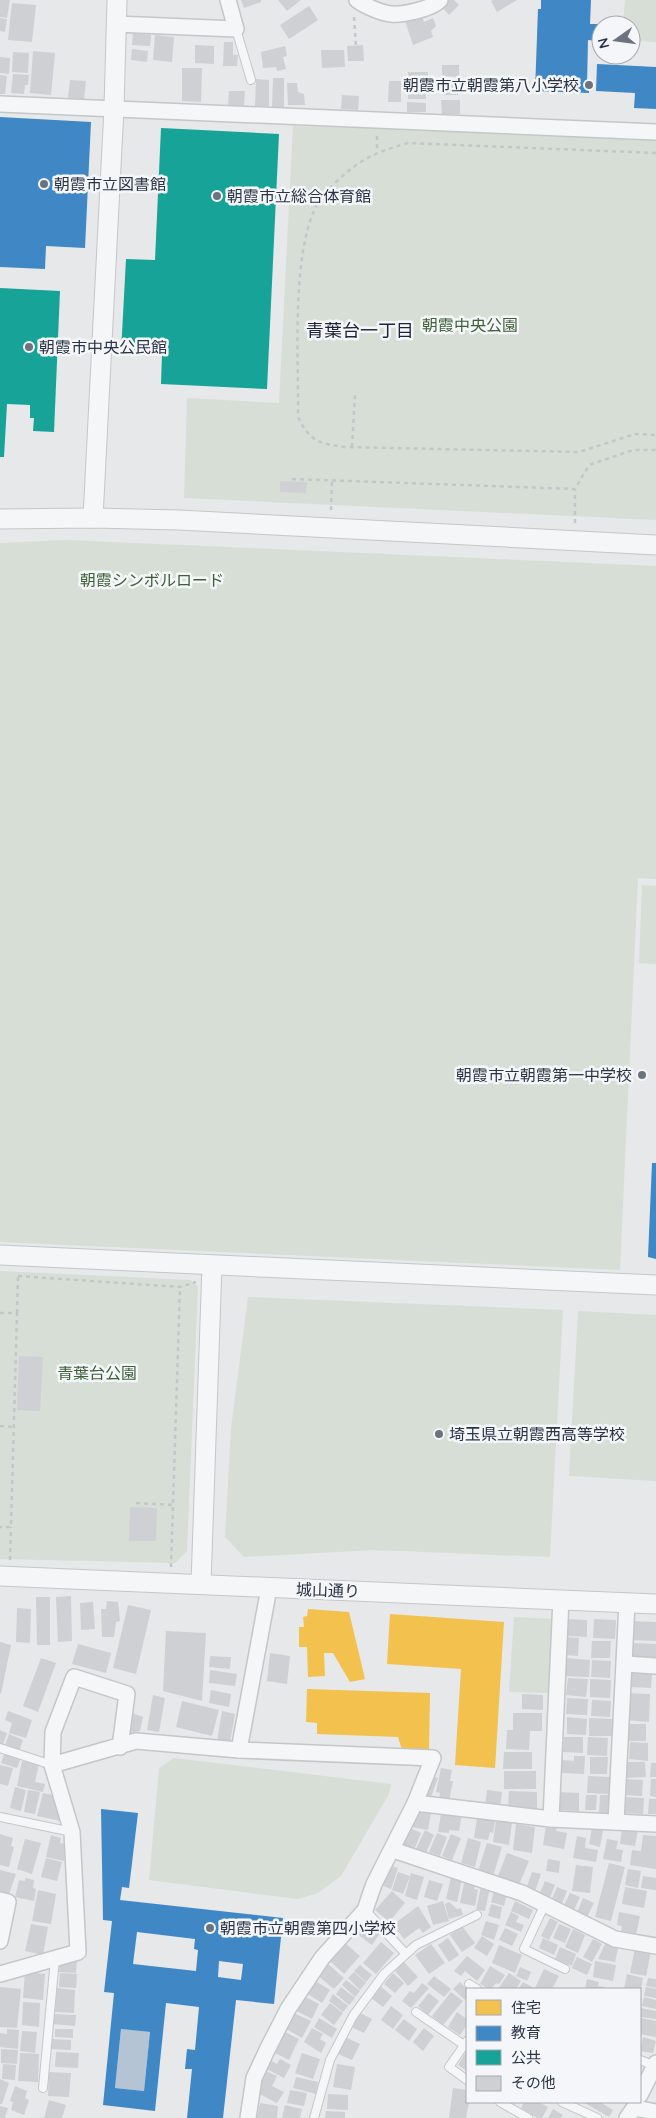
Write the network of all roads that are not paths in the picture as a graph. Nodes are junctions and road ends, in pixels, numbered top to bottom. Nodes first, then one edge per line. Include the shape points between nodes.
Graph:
1 (117, 0) edge
2 (228, 0) edge
3 (440, 0) edge
4 (356, 5) edge
5 (116, 24) junction
6 (236, 29) junction
7 (251, 80) dead end
8 (0, 104) edge
9 (114, 108) junction
10 (656, 132) edge
11 (93, 518) junction
12 (0, 519) edge
13 (656, 545) edge
14 (0, 1254) edge
15 (212, 1265) junction
16 (656, 1285) edge
17 (5, 1569) edge
18 (200, 1584) junction
19 (269, 1588) junction
20 (561, 1599) junction
21 (626, 1603) junction
22 (656, 1604) edge
23 (625, 1664) junction
24 (656, 1666) edge
25 (120, 1747) junction
26 (0, 1748) edge
27 (239, 1750) junction
28 (52, 1765) junction
29 (415, 1803) junction
30 (0, 1816) edge
31 (551, 1819) junction
32 (616, 1822) junction
33 (656, 1824) edge
34 (72, 1832) junction
35 (393, 1850) junction
36 (0, 1900) edge
37 (545, 1904) junction
38 (365, 1910) junction
39 (477, 1915) dead end
40 (0, 1941) edge
41 (656, 1946) edge
42 (406, 1954) junction
43 (55, 1959) junction
44 (565, 1969) dead end
45 (0, 1974) edge
46 (469, 1984) dead end
47 (475, 1988) edge
48 (416, 2012) dead end
49 (466, 2043) edge
50 (650, 2063) edge
51 (466, 2079) edge
52 (641, 2087) edge
53 (43, 2088) dead end
54 (502, 2103) edge
55 (564, 2103) edge
56 (634, 2106) edge
57 (656, 2112) edge
58 (248, 2118) edge
59 (314, 2118) edge
60 (528, 2118) edge
61 (597, 2118) edge

1 - 5 street
2 - 6 street
3 - 4 street via 437,4 408,13 390,14
5 - 6 street
5 - 9 street
6 - 7 lane
8 - 9 street
9 - 10 street
9 - 11 street
11 - 12 street
11 - 13 street
14 - 15 street
15 - 16 street
15 - 18 street
17 - 18 street, 城山通り
18 - 19 street, 城山通り
19 - 20 street, 城山通り
19 - 27 street
20 - 21 street, 城山通り
20 - 31 street
21 - 22 street, 城山通り
21 - 23 street
23 - 24 street
23 - 32 street
25 - 27 street via 136,1741
25 - 28 street
25 - 28 street via 127,1694 74,1677 53,1732
26 - 28 lane
27 - 29 street via 433,1758
28 - 34 street
29 - 31 street
29 - 35 street
30 - 34 lane
31 - 32 street
32 - 33 street
34 - 43 street via 78,1952
35 - 37 street via 522,1893
35 - 38 street via 374,1884
36 - 40 street via 8,1902
37 - 41 street via 615,1939
37 - 44 lane via 524,1949
38 - 42 lane
38 - 58 street via 322,1958 288,2009 254,2078
39 - 42 lane via 416,1945
42 - 59 lane via 384,1974 353,2016 330,2060
43 - 45 street
43 - 53 lane
46 - 47 lane
48 - 49 lane
49 - 51 lane via 449,2067
50 - 52 street
54 - 60 lane
55 - 61 lane
56 - 57 street

